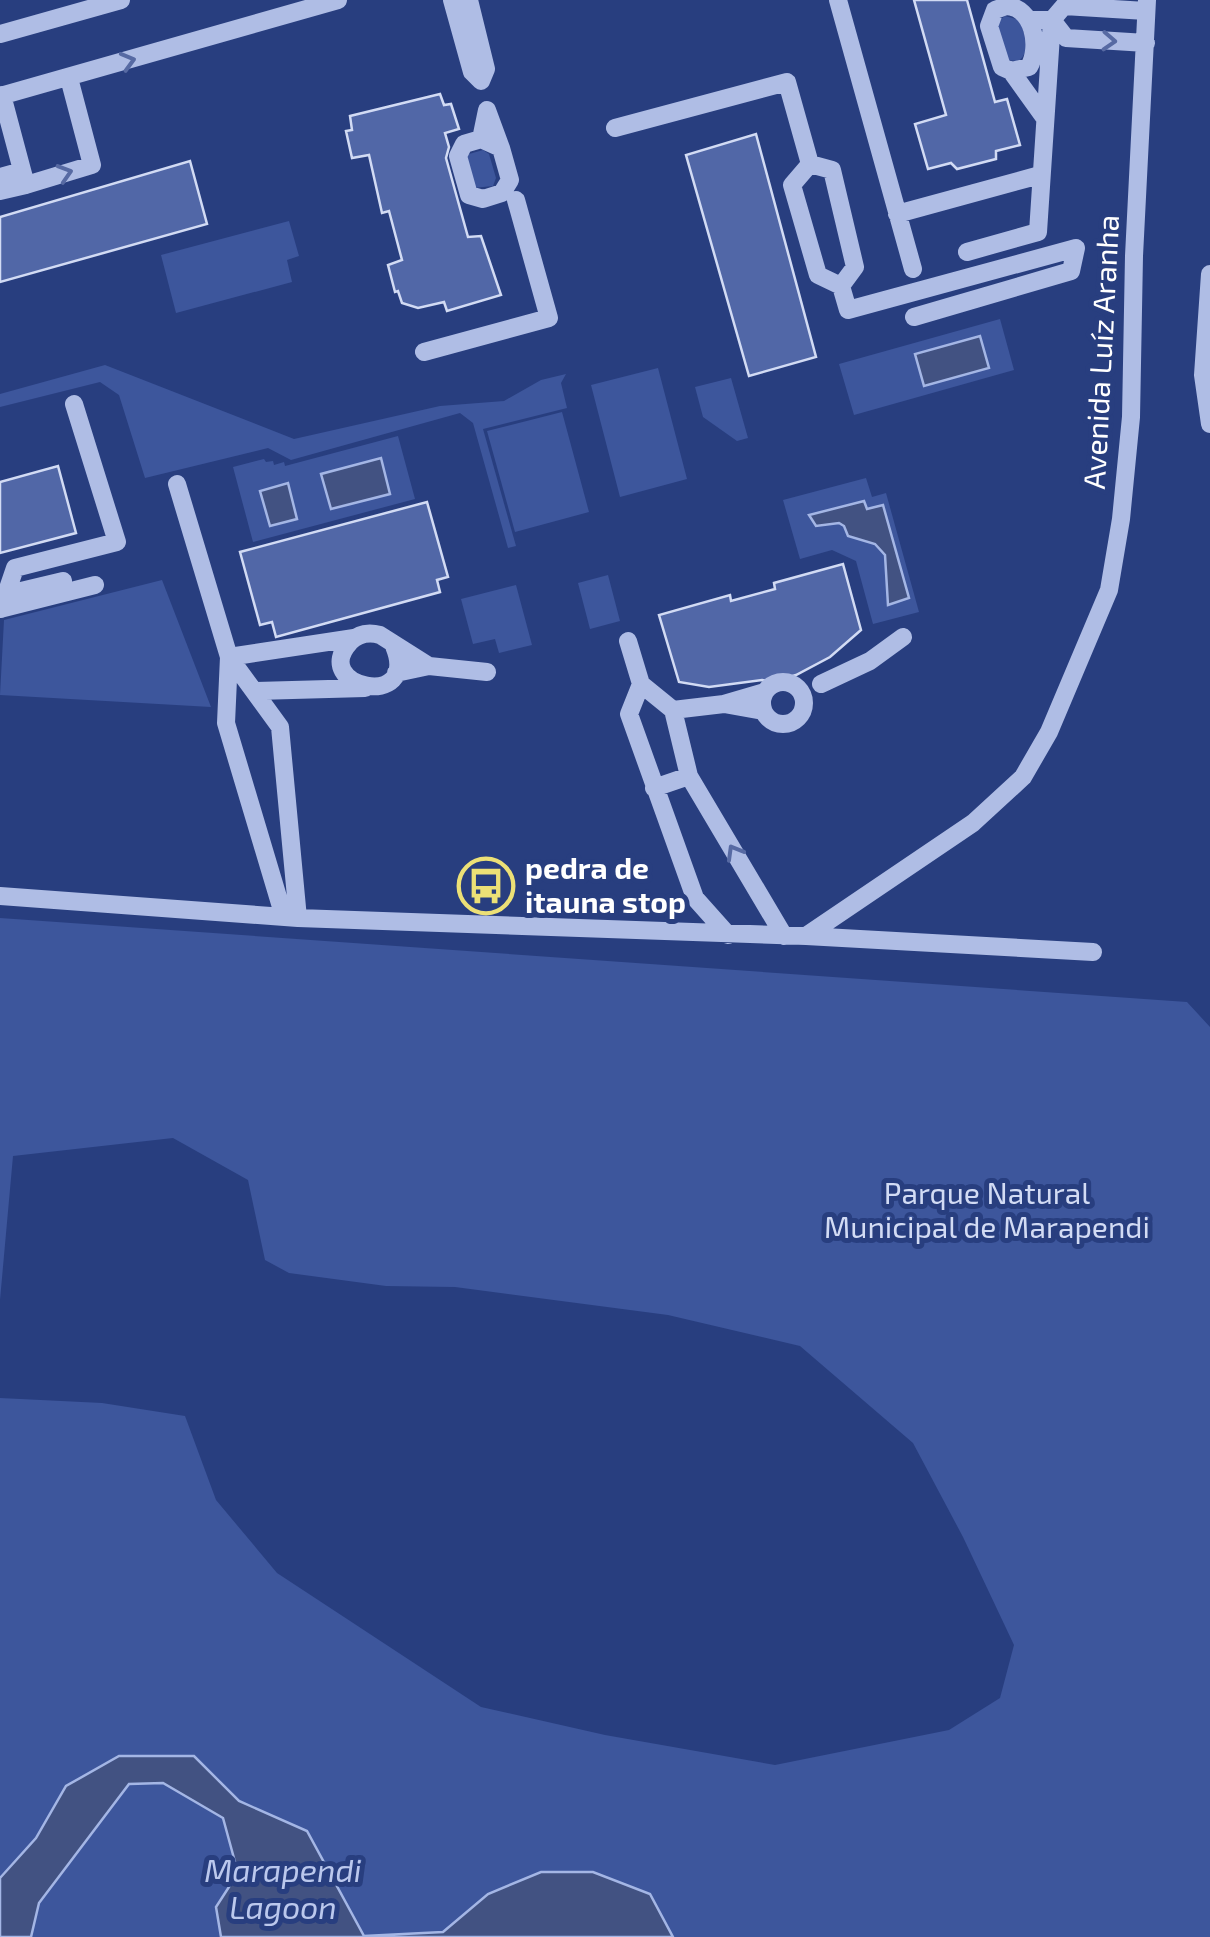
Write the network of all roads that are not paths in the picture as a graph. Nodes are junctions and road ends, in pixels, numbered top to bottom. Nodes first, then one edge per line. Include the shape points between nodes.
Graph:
1 (121, 0) edge
2 (338, 0) edge
3 (452, 0) edge
4 (469, 0) edge
5 (838, 0) edge
6 (1147, 5) edge
7 (1028, 20) junction
8 (1052, 20) junction
9 (0, 34) edge
10 (1146, 43) junction
11 (1036, 48) junction
12 (1011, 71) junction
13 (68, 78) junction
14 (481, 81) junction
15 (1, 96) edge
16 (488, 110) junction
17 (1044, 117) junction
18 (615, 128) dead end
19 (481, 138) junction
20 (500, 148) junction
21 (810, 164) junction
22 (1040, 175) junction
23 (0, 177) edge
24 (24, 178) junction
25 (0, 191) edge
26 (510, 191) junction
27 (896, 214) junction
28 (967, 252) dead end
29 (913, 270) dead end
30 (1210, 274) edge
31 (841, 286) junction
32 (914, 317) dead end
33 (424, 352) dead end
34 (74, 404) dead end
35 (1210, 424) edge
36 (176, 484) dead end
37 (94, 579) dead end
38 (2, 602) edge
39 (903, 636) dead end
40 (354, 638) junction
41 (628, 641) dead end
42 (394, 646) junction
43 (229, 658) junction
44 (428, 666) junction
45 (487, 672) dead end
46 (396, 673) junction
47 (641, 684) junction
48 (365, 688) junction
49 (256, 691) junction
50 (765, 692) junction
51 (800, 695) junction
52 (724, 704) junction
53 (673, 710) junction
54 (763, 711) junction
55 (689, 776) junction
56 (654, 788) junction
57 (0, 896) edge
58 (291, 918) junction
59 (728, 936) junction
60 (784, 936) junction
61 (806, 936) junction
62 (1093, 952) dead end

1 - 9 street
13 -> 2 street
3 - 14 street via 472,72
4 - 14 street via 486,69
5 - 27 street
6 - 8 street via 1064,6
6 - 10 street, Avenida Luíz Aranha
7 - 8 street
7 - 11 street
7 - 12 street via 1017,7 991,16 996,52 1002,68
8 -> 10 street via 1066,38
8 - 17 street
10 - 61 street, Avenida Luíz Aranha via 1132,416 1109,590 1024,778 974,824
11 - 12 street via 1029,66
11 - 17 street
12 - 17 street
13 - 15 street
24 -> 13 street via 92,165
14 - 16 street
15 - 24 street
16 - 19 street
16 - 20 street
17 - 22 street
18 - 21 street via 787,82
19 - 20 street
19 - 26 street via 464,144 458,156 469,194 482,199
20 - 26 street
21 - 31 street via 832,170 855,267
21 - 31 street via 792,184 818,275
22 - 27 street
22 - 28 street via 1038,232
23 - 24 street
24 - 25 street
26 - 33 street via 549,318
27 - 29 street
30 - 35 street via 1204,375
31 - 32 street via 848,310 1076,248 1071,272
34 - 38 street via 117,542 14,568
36 - 43 street
37 - 38 street
39 - 51 street via 870,661
40 - 42 street via 372,633
40 - 43 street
40 - 48 street via 344,653 344,671
41 - 47 street
42 - 44 street
42 - 46 street
43 - 49 street
43 - 58 street via 226,724
44 - 45 street
44 - 46 street
46 - 48 street via 383,686
47 - 53 street
47 - 56 street via 629,714
48 - 49 street
49 - 58 street via 280,727
50 - 51 street via 790,683
50 - 52 street
50 - 54 street
51 - 54 street via 797,719 772,722
52 - 53 street
52 - 54 street
53 - 55 street
55 - 56 street
60 -> 55 street
56 - 59 street via 695,898
57 - 58 street
58 - 59 street
59 - 60 street
60 - 61 street
61 - 62 street

